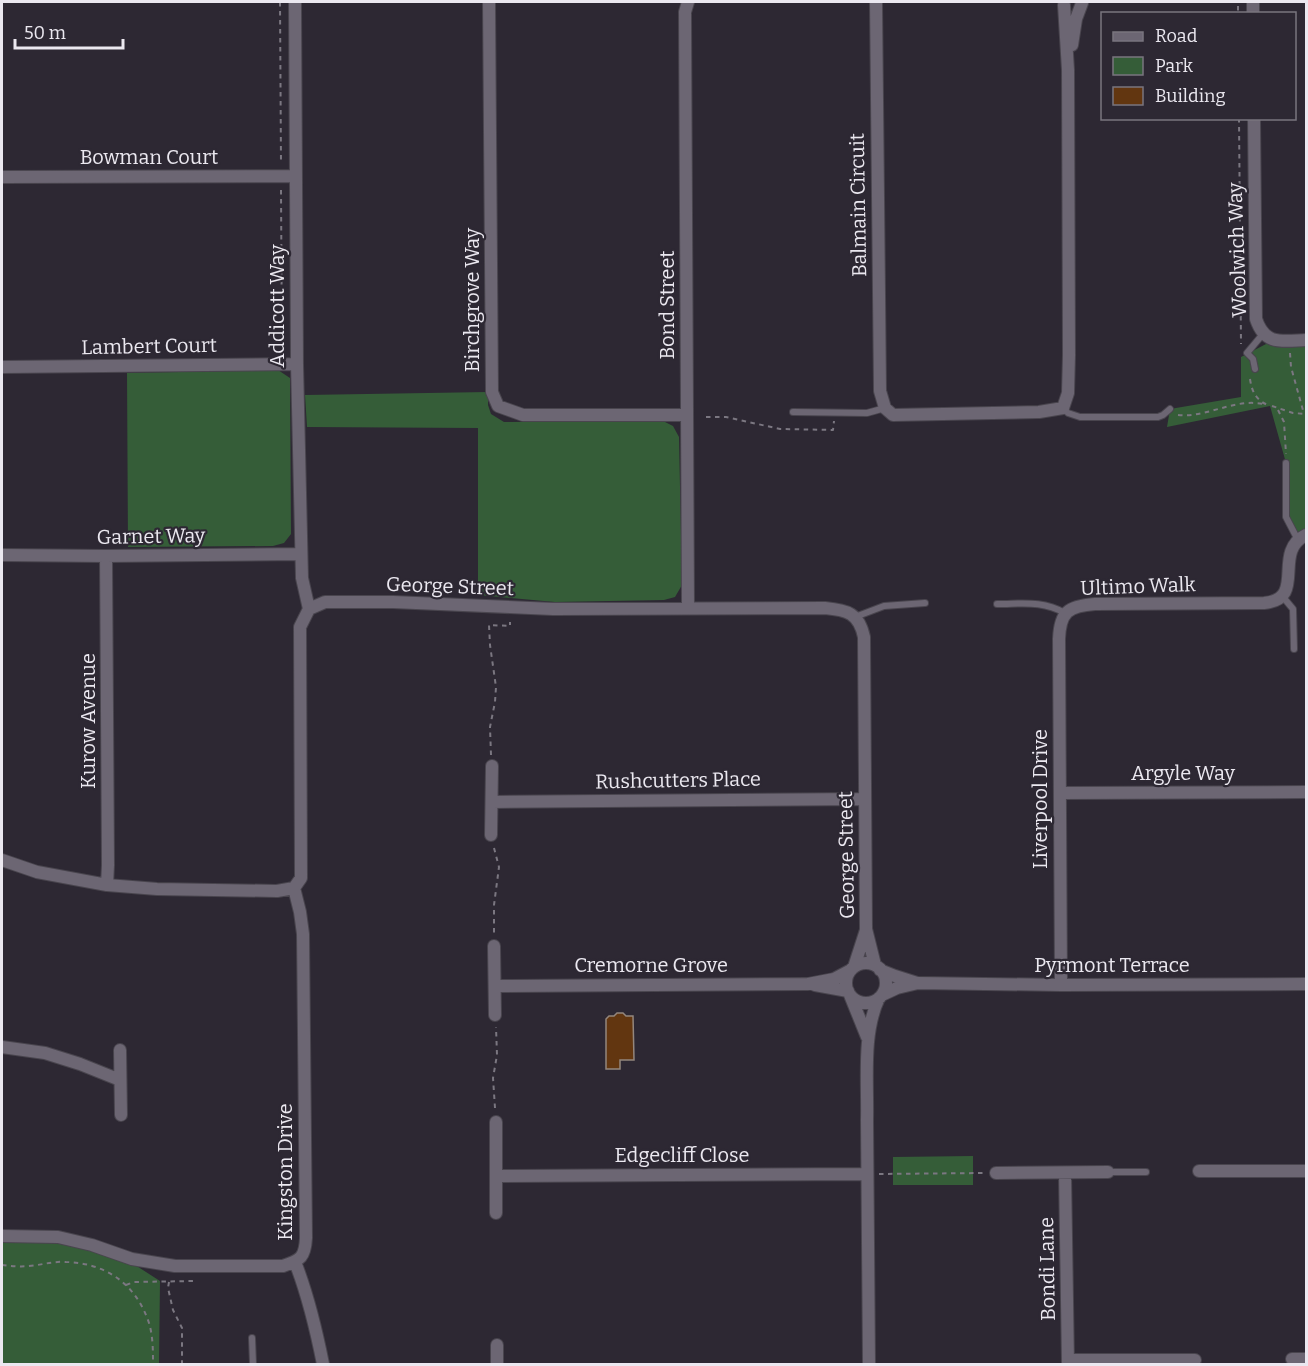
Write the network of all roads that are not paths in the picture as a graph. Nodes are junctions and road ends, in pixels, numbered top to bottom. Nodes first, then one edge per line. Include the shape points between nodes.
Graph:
1 (295, 2) edge
2 (489, 2) edge
3 (688, 2) edge
4 (876, 2) edge
5 (1060, 2) edge
6 (1082, 2) edge
7 (1068, 70) junction
8 (1254, 120) edge
9 (296, 176) junction
10 (2, 177) edge
11 (1263, 334) junction
12 (1306, 340) edge
13 (297, 364) junction
14 (2, 366) edge
15 (1252, 371) road end
16 (885, 408) junction
17 (1063, 408) junction
18 (1168, 411) road end
19 (793, 412) dead end
20 (687, 415) junction
21 (1286, 463) road end
22 (1302, 538) edge
23 (301, 554) junction
24 (2, 555) edge
25 (106, 556) junction
26 (1284, 597) junction
27 (926, 603) dead end
28 (997, 604) dead end
29 (688, 608) junction
30 (309, 609) junction
31 (1065, 613) junction
32 (855, 616) junction
33 (1294, 649) dead end
34 (492, 766) road end
35 (1306, 792) edge
36 (1060, 793) junction
37 (865, 799) junction
38 (492, 802) junction
39 (491, 836) road end
40 (2, 860) edge
41 (107, 885) junction
42 (294, 888) junction
43 (866, 929) junction
44 (494, 946) road end
45 (877, 967) junction
46 (852, 969) junction
47 (918, 983) junction
48 (808, 984) junction
49 (1306, 984) edge
50 (1061, 985) junction
51 (495, 986) junction
52 (849, 993) junction
53 (880, 996) junction
54 (495, 1015) road end
55 (868, 1041) junction
56 (2, 1047) edge
57 (120, 1050) dead end
58 (120, 1080) junction
59 (121, 1116) dead end
60 (496, 1122) road end
61 (1199, 1171) dead end
62 (1306, 1171) edge
63 (1108, 1172) joint
64 (1146, 1172) dead end
65 (996, 1173) road end
66 (1065, 1173) junction
67 (867, 1174) junction
68 (496, 1176) junction
69 (496, 1213) dead end
70 (2, 1236) edge
71 (295, 1262) junction
72 (252, 1338) dead end
73 (497, 1345) dead end
74 (1292, 1359) dead end
75 (1306, 1359) edge
76 (1195, 1360) dead end
77 (1068, 1362) edge
78 (252, 1365) edge
79 (322, 1365) edge
80 (497, 1365) edge
81 (869, 1365) edge

1 - 9 street, Addicott Way
2 - 20 street, Birchgrove Way via 492,392 498,406 524,415
3 - 20 street, Bond Street
4 - 16 street, Balmain Circuit via 880,392
5 - 6 street
5 - 7 street
6 - 7 street
7 - 17 street via 1069,355 1068,393
8 - 11 street, Woolwich Way via 1256,319
9 - 10 street, Bowman Court
9 - 13 street, Addicott Way
11 - 12 street, Woolwich Way via 1276,340
11 - 15 lane via 1247,353 1253,359
13 - 14 street, Lambert Court
13 - 23 street, Addicott Way
16 - 17 street via 893,415 1039,412
16 - 19 lane via 867,413
17 - 18 lane via 1074,416 1087,418 1158,417
20 - 29 street, Bond Street
21 - 22 lane via 1286,517
22 - 26 street via 1292,550 1290,585
23 - 25 street, Garnet Way
23 - 30 street, Addicott Way
24 - 25 street, Garnet Way
25 - 41 street, Kurow Avenue
26 - 31 street, Ultimo Walk via 1264,603 1095,603
26 - 33 lane via 1293,609
27 - 32 lane via 884,606
28 - 31 lane, Ultimo Walk via 1041,604
29 - 30 street, George Street via 553,609 325,602
29 - 32 street, George Street via 825,608
30 - 42 street via 300,627 301,878
31 - 36 street, Liverpool Drive via 1059,627
32 - 37 street, George Street via 864,637
34 - 38 street
35 - 36 street, Argyle Way
36 - 50 street, Liverpool Drive
37 - 38 street, Rushcutters Place
37 - 43 street, George Street
38 - 39 street
40 - 41 street via 37,872
41 - 42 street via 277,891
42 - 71 street, Kingston Drive via 303,934 306,1238 302,1257
43 - 45 street, George Street
43 - 46 street, George Street
44 - 51 street
45 - 46 street via 864,963
45 - 47 street, Pyrmont Terrace
45 - 53 street via 886,982
46 - 48 street, Cremorne Grove via 834,979
46 - 52 street via 846,980
47 - 50 street, Pyrmont Terrace
47 - 53 street, Pyrmont Terrace
48 - 51 street, Cremorne Grove
48 - 52 street, Cremorne Grove
49 - 50 street, Pyrmont Terrace
51 - 54 street
52 - 53 street via 867,1003
52 - 55 street
53 - 55 street via 872,1011
55 - 67 street
56 - 58 street via 45,1053
57 - 58 street
58 - 59 street
60 - 68 street
61 - 62 street
63 - 64 lane
63 - 66 street
65 - 66 street
66 - 77 street, Bondi Lane
67 - 68 street, Edgecliff Close
67 - 81 street
68 - 69 street
70 - 71 street, Kingston Drive via 58,1237 132,1259 175,1266 283,1266
71 - 79 street via 316,1330
72 - 78 lane
73 - 80 street
74 - 75 street
76 - 77 street

